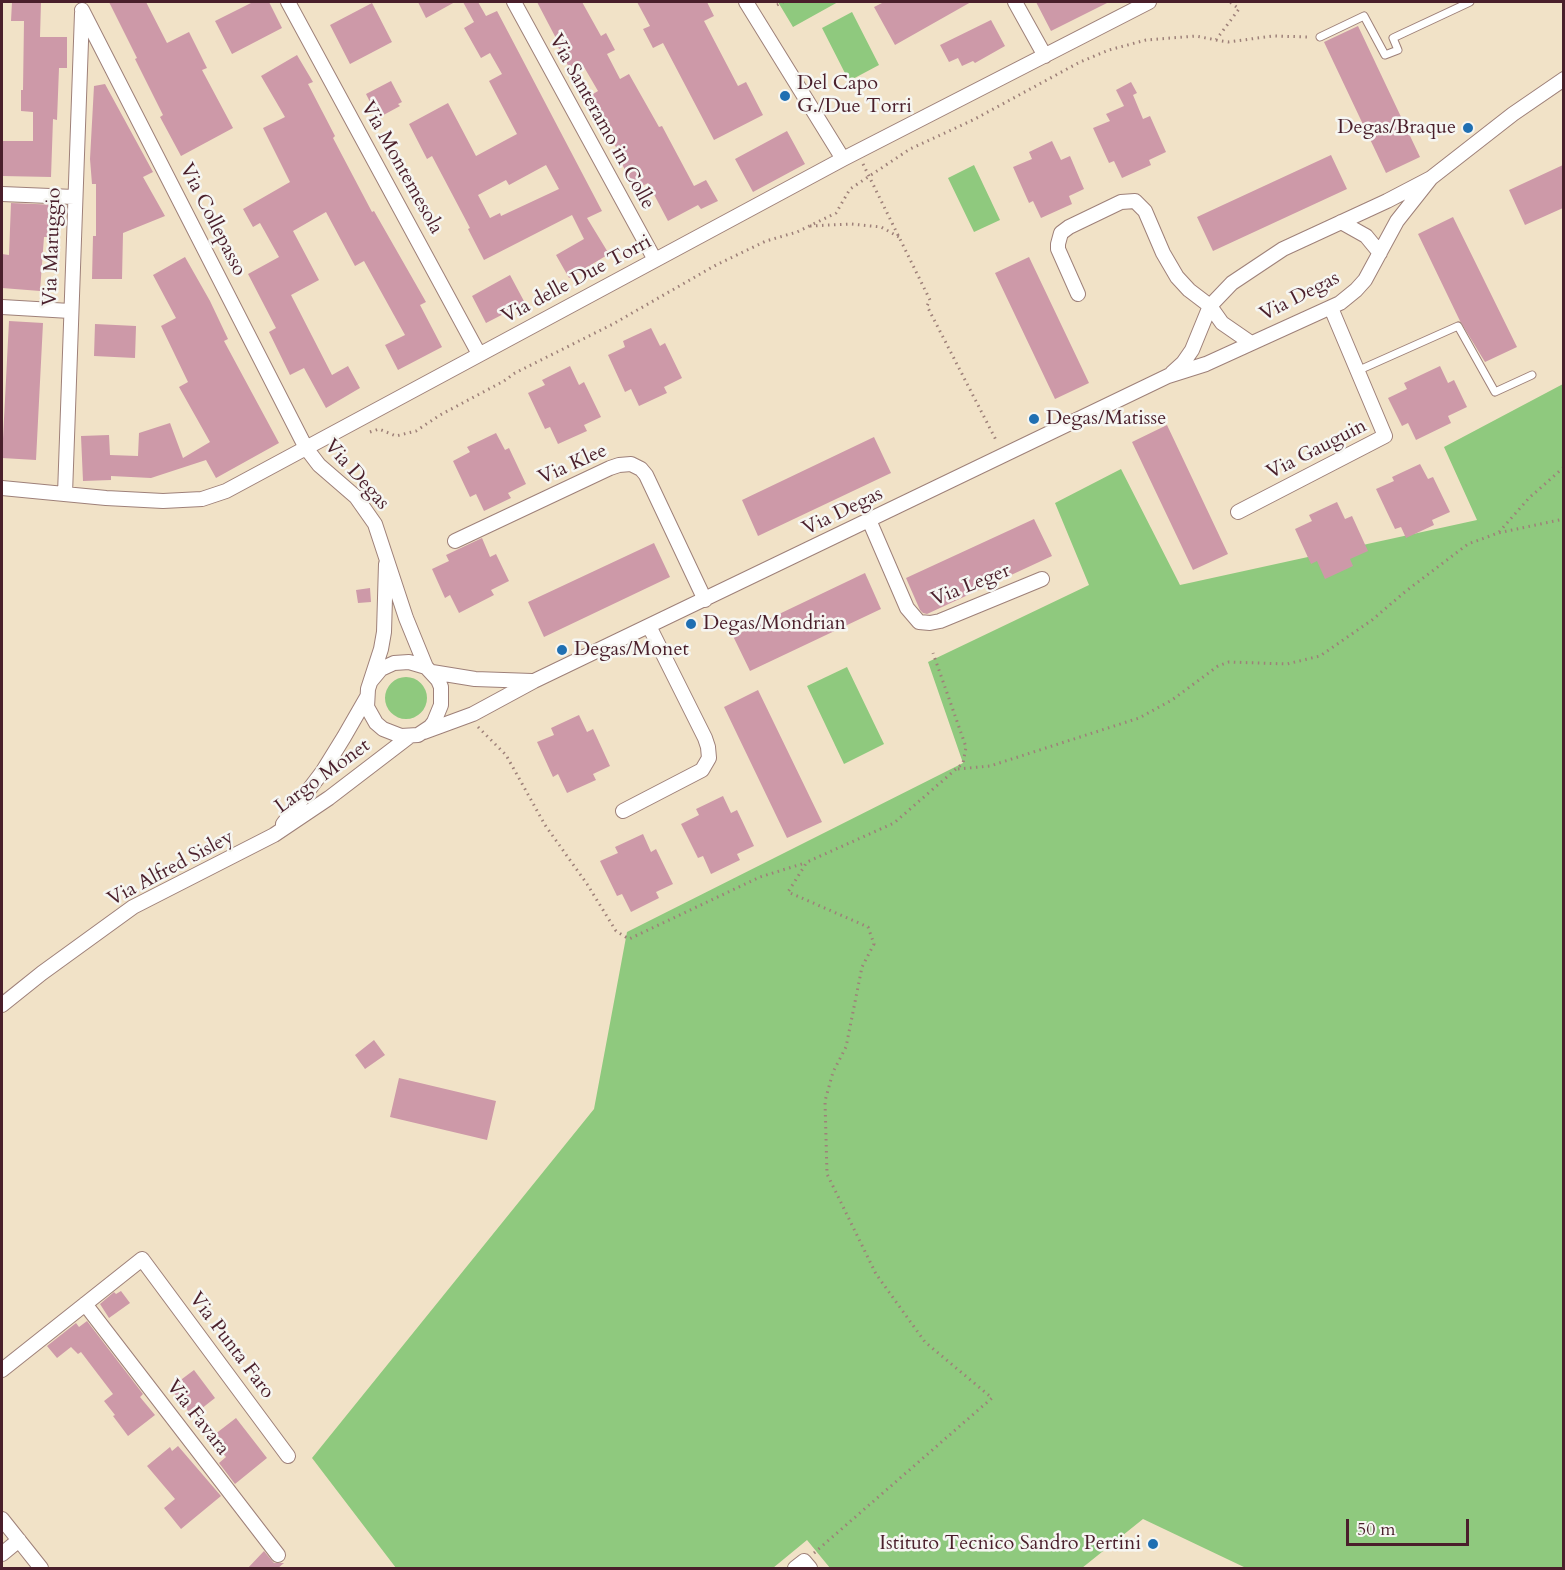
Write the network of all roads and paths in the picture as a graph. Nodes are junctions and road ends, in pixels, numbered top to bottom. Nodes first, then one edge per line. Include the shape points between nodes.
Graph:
1 (288, 2) edge
2 (514, 2) edge
3 (746, 2) edge
4 (783, 2) edge
5 (1015, 2) edge
6 (1149, 2) edge
7 (1230, 2) edge
8 (1470, 2) edge
9 (777, 5) dead end
10 (82, 6) edge
11 (1320, 37) joint
12 (1216, 40) junction
13 (1045, 56) junction
14 (1563, 79) edge
15 (857, 152) junction
16 (843, 159) junction
17 (870, 177) junction
18 (1431, 178) junction
19 (2, 194) edge
20 (74, 196) junction
21 (1341, 222) junction
22 (808, 226) junction
23 (899, 237) junction
24 (1380, 253) junction
25 (655, 260) junction
26 (1078, 294) dead end
27 (1210, 306) junction
28 (2, 307) edge
29 (1331, 308) junction
30 (70, 311) junction
31 (1251, 343) junction
32 (479, 354) junction
33 (1357, 371) junction
34 (1532, 375) dead end
35 (1168, 376) junction
36 (360, 418) junction
37 (306, 448) junction
38 (1004, 456) junction
39 (1563, 467) edge
40 (2, 488) edge
41 (65, 494) junction
42 (1238, 512) dead end
43 (1563, 519) edge
44 (869, 520) junction
45 (1498, 532) junction
46 (455, 541) dead end
47 (387, 562) junction
48 (1042, 579) dead end
49 (705, 600) junction
50 (650, 626) junction
51 (933, 652) dead end
52 (429, 670) junction
53 (371, 681) junction
54 (534, 681) junction
55 (367, 697) junction
56 (468, 716) junction
57 (424, 732) junction
58 (410, 736) junction
59 (956, 769) junction
60 (623, 811) dead end
61 (274, 835) junction
62 (807, 862) junction
63 (2, 1005) edge
64 (85, 1304) junction
65 (2, 1370) edge
66 (288, 1456) dead end
67 (2, 1519) edge
68 (19, 1540) junction
69 (2, 1554) edge
70 (278, 1555) dead end
71 (803, 1566) edge
72 (41, 1569) edge

1 - 32 street, Via Montemesola
2 - 25 street, Via Santeramo in Colle
3 - 16 street
4 - 9 path
5 - 13 street
6 - 13 street, Via delle Due Torri
7 - 12 path via 1239,9
8 - 11 lane via 1393,38 1398,50 1384,55 1364,16
10 - 20 street, Via Maruggio
10 - 37 street, Via Collepasso
11 - 12 path
12 - 17 path via 1196,36 1146,40 1099,54 910,149
13 - 15 street, Via delle Due Torri
14 - 18 street, Via Degas
15 - 16 street, Via delle Due Torri
15 - 17 path
16 - 25 street, Via delle Due Torri
17 - 22 path via 850,189 836,213
17 - 23 path
18 - 21 street, Via Degas
18 - 24 street, Via Degas via 1397,221
19 - 20 street
20 - 30 street, Via Maruggio
21 - 24 street via 1366,236
21 - 27 street, Via Degas via 1261,262 1232,283
22 - 23 path via 880,227
22 - 36 path via 716,265 416,431 396,436 379,429 368,432
23 - 38 path via 930,300 927,306
24 - 29 street, Via Degas via 1362,285
25 - 32 street, Via delle Due Torri
26 - 27 street via 1058,249 1061,233 1130,200 1145,211 1177,277
27 - 31 street via 1222,323
27 - 35 street, Via Degas via 1192,350
28 - 30 street
29 - 31 street, Via Degas
29 - 33 street, Via Gauguin
30 - 41 street, Via Maruggio
31 - 35 street, Via Degas
32 - 36 street, Via delle Due Torri
33 - 34 lane via 1458,326 1495,392
33 - 42 street, Via Gauguin via 1385,436
35 - 38 street, Via Degas
36 - 37 street, Via delle Due Torri
37 - 41 street, Via delle Due Torri via 226,491 201,499 163,501
37 - 47 street, Via Degas via 369,513
38 - 44 street, Via Degas
39 - 45 path
40 - 41 street, Via delle Due Torri
43 - 45 path
44 - 48 street, Via Leger via 907,608 919,622 940,621
44 - 49 street, Via Degas
45 - 59 path via 1468,544 1320,656 1287,664 1229,662 1139,718 990,766
46 - 49 street, Via Klee via 610,468 632,464 646,475
47 - 52 street via 411,633
47 - 53 street, Largo Monet via 384,632
49 - 50 street, Via Degas
50 - 54 street, Via Degas
50 - 60 street via 705,738 709,758 702,770
51 - 59 path via 966,747 963,763
52 - 53 street via 409,662 394,663 381,669
52 - 54 street, Via Degas via 484,680
52 - 57 street via 441,687 441,705 434,722
53 - 55 street, Largo Monet
54 - 56 street, Via Degas
55 - 58 street, Largo Monet via 371,716 383,729 393,735
55 - 61 street, Largo Monet via 323,771
56 - 57 street, Via Degas
56 - 62 path via 506,755 545,825 616,932 628,939 760,877
57 - 58 street, Largo Monet
58 - 61 street, Largo Monet
59 - 62 path via 894,823
61 - 63 street, Via Alfred Sisley via 133,907
62 - 71 path via 788,892 868,927 874,944 862,967 846,1047 833,1072 825,1101 827,1174 876,1274 925,1342 992,1398
64 - 65 street
64 - 66 street, Via Punta Faro via 142,1259
64 - 70 street, Via Favara
67 - 68 street
68 - 69 street
68 - 72 street

